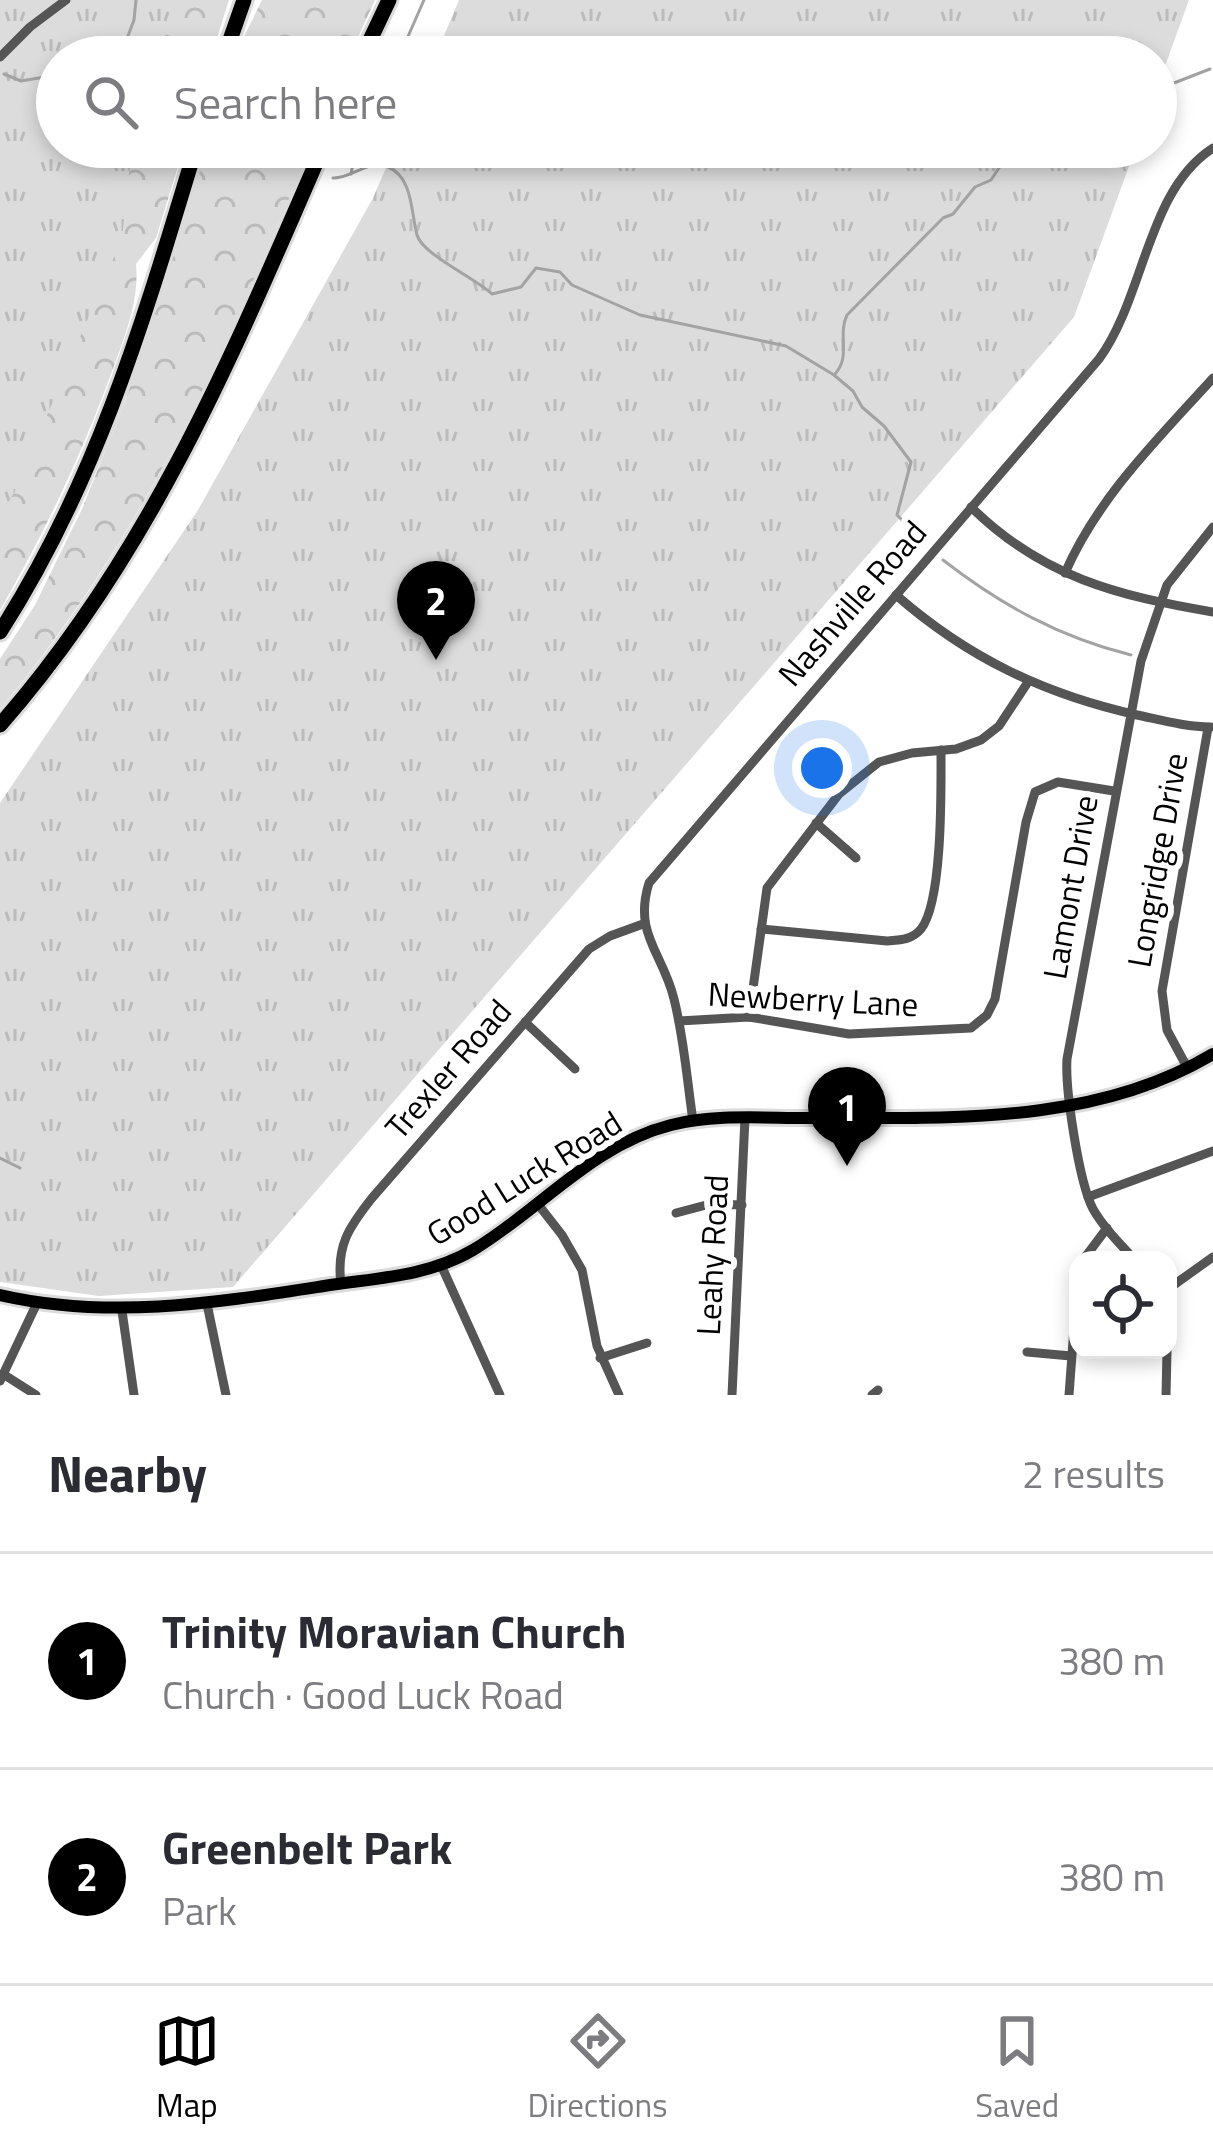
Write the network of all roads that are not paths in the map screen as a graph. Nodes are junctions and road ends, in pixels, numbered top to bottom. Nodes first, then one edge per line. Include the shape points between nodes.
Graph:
1 (67, 0) edge
2 (244, 0) edge
3 (389, 0) edge
4 (231, 36) edge
5 (372, 36) edge
6 (0, 57) edge
7 (1213, 148) edge
8 (190, 168) edge
9 (314, 168) edge
10 (1213, 378) edge
11 (971, 507) junction
12 (1213, 527) edge
13 (1065, 573) junction
14 (896, 595) junction
15 (1158, 603) junction
16 (1213, 612) edge
17 (0, 632) edge
18 (1028, 682) junction
19 (1131, 713) junction
20 (0, 725) edge
21 (1210, 728) edge
22 (941, 750) junction
23 (1114, 791) junction
24 (816, 824) junction
25 (856, 858) dead end
26 (643, 924) junction
27 (761, 928) junction
28 (749, 1017) junction
29 (679, 1021) junction
30 (525, 1022) junction
31 (1213, 1054) edge
32 (574, 1069) dead end
33 (1187, 1069) junction
34 (1070, 1105) junction
35 (745, 1118) junction
36 (693, 1121) junction
37 (1213, 1151) edge
38 (1088, 1197) junction
39 (537, 1203) junction
40 (742, 1205) junction
41 (676, 1213) dead end
42 (1107, 1228) junction
43 (1090, 1251) edge
44 (1128, 1251) edge
45 (1213, 1257) edge
46 (441, 1265) junction
47 (1177, 1282) edge
48 (341, 1284) junction
49 (0, 1295) edge
50 (38, 1304) junction
51 (207, 1304) junction
52 (122, 1310) junction
53 (647, 1343) dead end
54 (1027, 1352) dead end
55 (1069, 1356) edge
56 (600, 1358) junction
57 (1071, 1359) edge
58 (1167, 1359) edge
59 (2, 1377) edge
60 (36, 1395) edge
61 (134, 1395) edge
62 (226, 1395) edge
63 (500, 1395) edge
64 (619, 1395) edge
65 (732, 1395) edge
66 (1069, 1395) edge
67 (1166, 1395) edge

1 - 6 street
2 - 4 highway
3 - 5 highway
7 - 11 street, Nashville Road via 1178,178 1106,351
8 - 17 highway via 99,444
9 - 20 highway via 166,490 79,626
10 - 13 street via 1106,499
11 - 13 street
11 - 14 street, Nashville Road
12 - 15 street, Lamont Drive
13 - 15 street
14 - 18 street via 963,647
14 - 26 street, Nashville Road via 655,873
15 - 16 street
15 - 19 street, Lamont Drive
18 - 19 street
18 - 22 street via 990,734
19 - 21 street
19 - 23 street, Lamont Drive
21 - 33 street, Longridge Drive via 1162,991 1164,1021
22 - 24 street via 879,762 853,779
22 - 27 street via 941,821 929,911 918,932 887,941
23 - 28 street, Newberry Lane via 1058,782 1035,792 995,999 971,1028 849,1034
23 - 34 street, Lamont Drive via 1067,1059
24 - 25 street
24 - 27 street via 773,874
26 - 29 street
26 - 30 street, Trexler Road via 590,949
27 - 28 street
28 - 29 street, Newberry Lane
29 - 36 street
30 - 32 street
30 - 48 street, Trexler Road via 346,1232
31 - 33 main road, Good Luck Road
33 - 34 main road, Good Luck Road
34 - 35 main road, Good Luck Road via 985,1116
34 - 38 street, Lamont Drive
35 - 36 main road, Good Luck Road
35 - 40 street, Leahy Road
36 - 39 main road, Good Luck Road via 621,1145
37 - 38 street
38 - 42 street, Lamont Drive
39 - 46 main road, Good Luck Road
39 - 56 street via 582,1270
40 - 41 street
40 - 65 street, Leahy Road
42 - 43 street
42 - 44 street, Lamont Drive
45 - 47 street
46 - 48 main road, Good Luck Road
46 - 63 street
48 - 51 main road, Good Luck Road
49 - 50 main road, Good Luck Road
50 - 52 main road, Good Luck Road
50 - 59 street
51 - 52 main road, Good Luck Road
51 - 62 street
52 - 61 street
53 - 56 street
54 - 55 street
56 - 64 street
57 - 66 street
58 - 67 street
59 - 60 street

